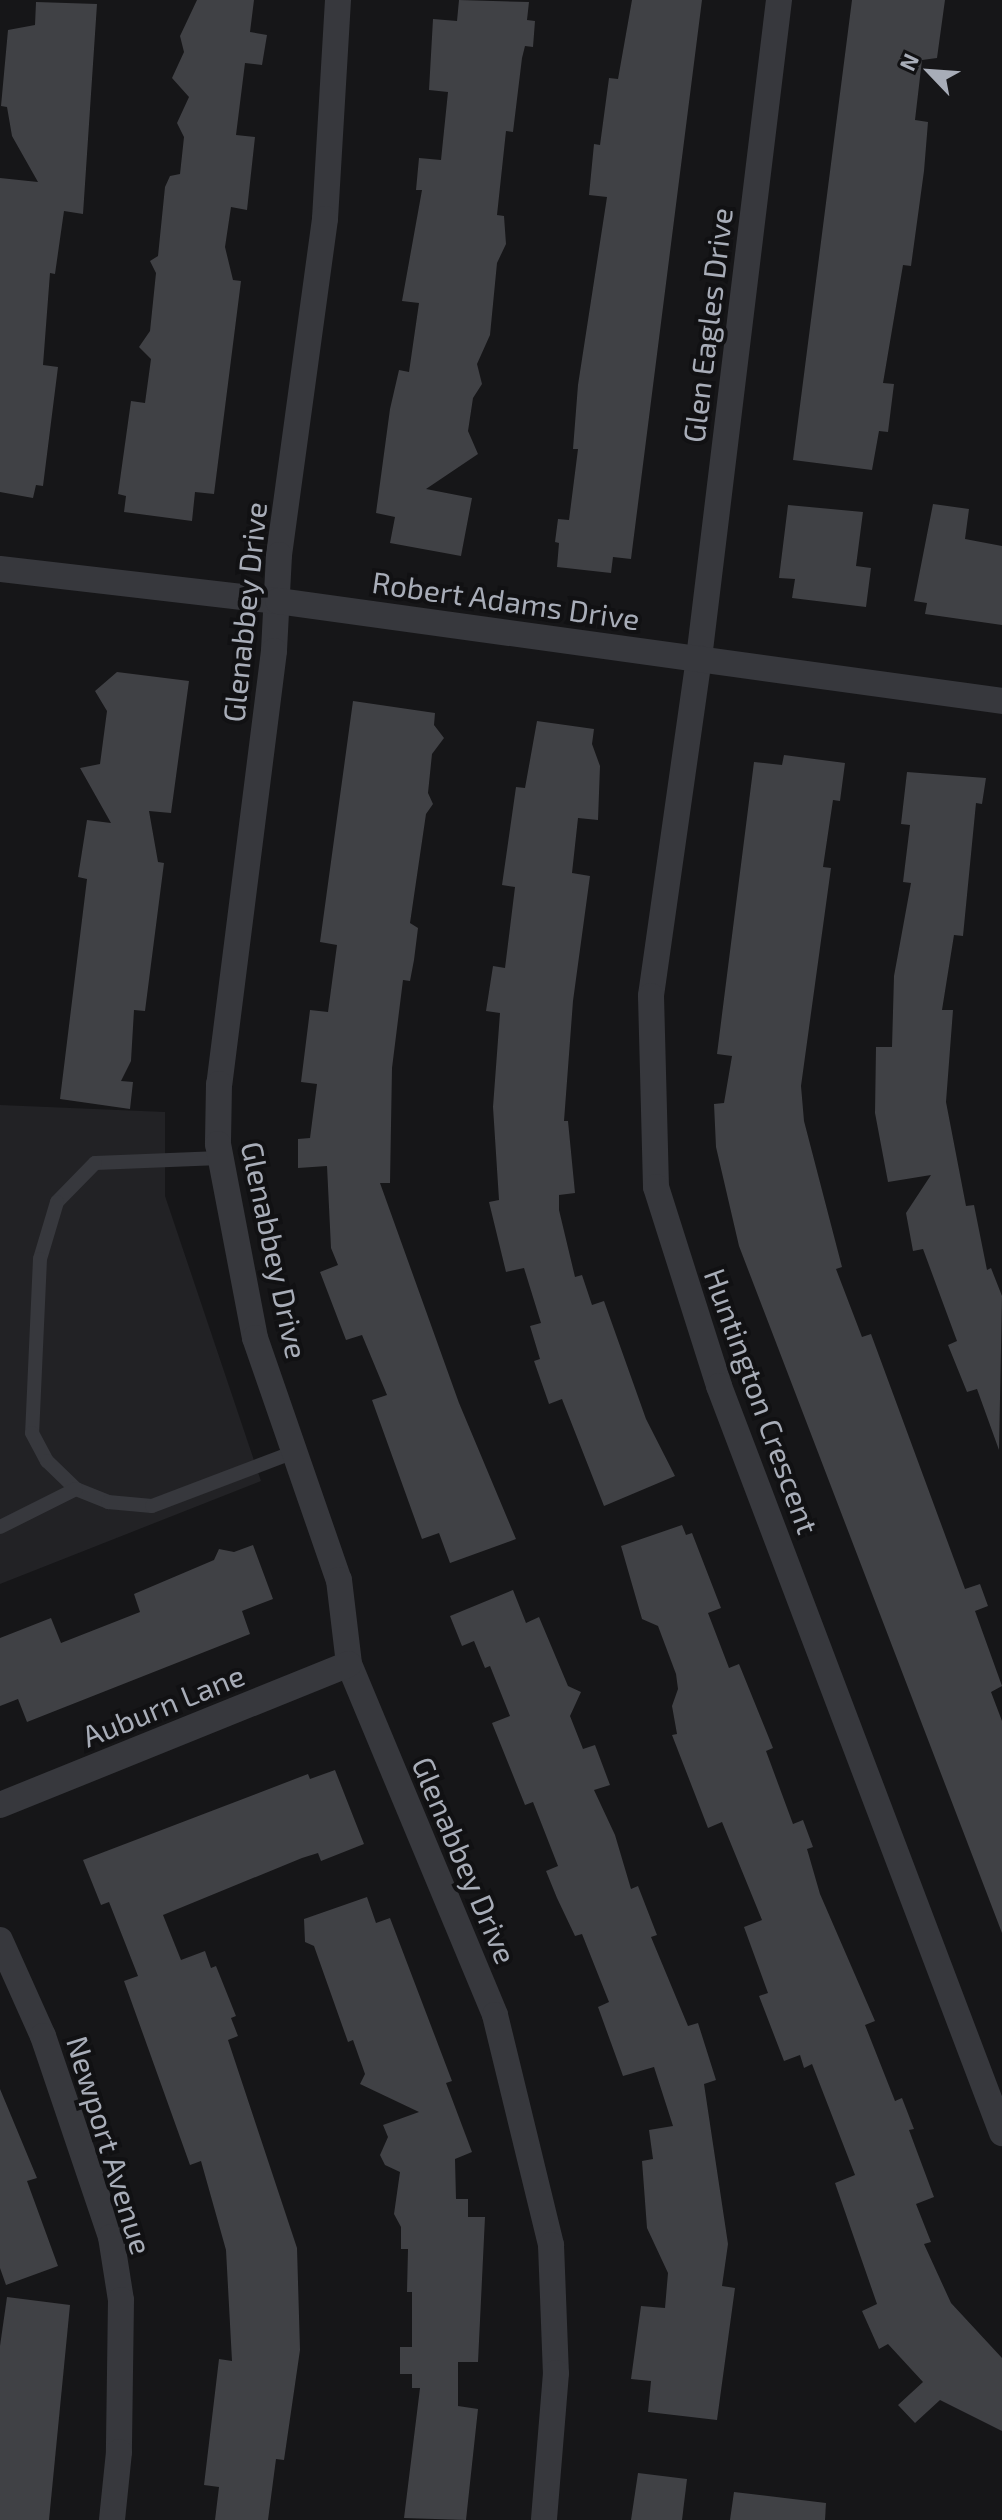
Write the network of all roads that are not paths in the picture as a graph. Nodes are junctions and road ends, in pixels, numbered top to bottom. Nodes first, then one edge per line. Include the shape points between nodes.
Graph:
1 (338, 0) edge
2 (779, 0) edge
3 (0, 569) edge
4 (278, 601) junction
5 (699, 658) junction
6 (1002, 701) edge
7 (220, 1158) junction
8 (294, 1452) junction
9 (76, 1489) junction
10 (0, 1527) edge
11 (349, 1664) junction
12 (0, 1805) edge
13 (0, 1940) edge
14 (1002, 2133) edge
15 (112, 2520) edge
16 (544, 2520) edge

1 - 4 street, Glenabbey Drive via 325,219 279,555
2 - 5 street, Glen Eagles Drive
3 - 4 street, Robert Adams Drive
4 - 5 street, Robert Adams Drive
4 - 7 street, Glenabbey Drive via 219,1084
5 - 6 street, Robert Adams Drive
5 - 14 street, Huntington Crescent via 651,996 656,1187 719,1386
7 - 8 street, Glenabbey Drive via 255,1338
7 - 9 lane via 95,1163 57,1202 40,1259 32,1433 47,1461
8 - 9 lane via 152,1506 108,1502
8 - 11 street, Glenabbey Drive via 339,1580
9 - 10 lane
11 - 12 street, Auburn Lane
11 - 16 street, Glenabbey Drive via 495,2015 551,2245 556,2373
13 - 15 street, Newport Avenue via 43,2036 111,2237 121,2300 119,2452

